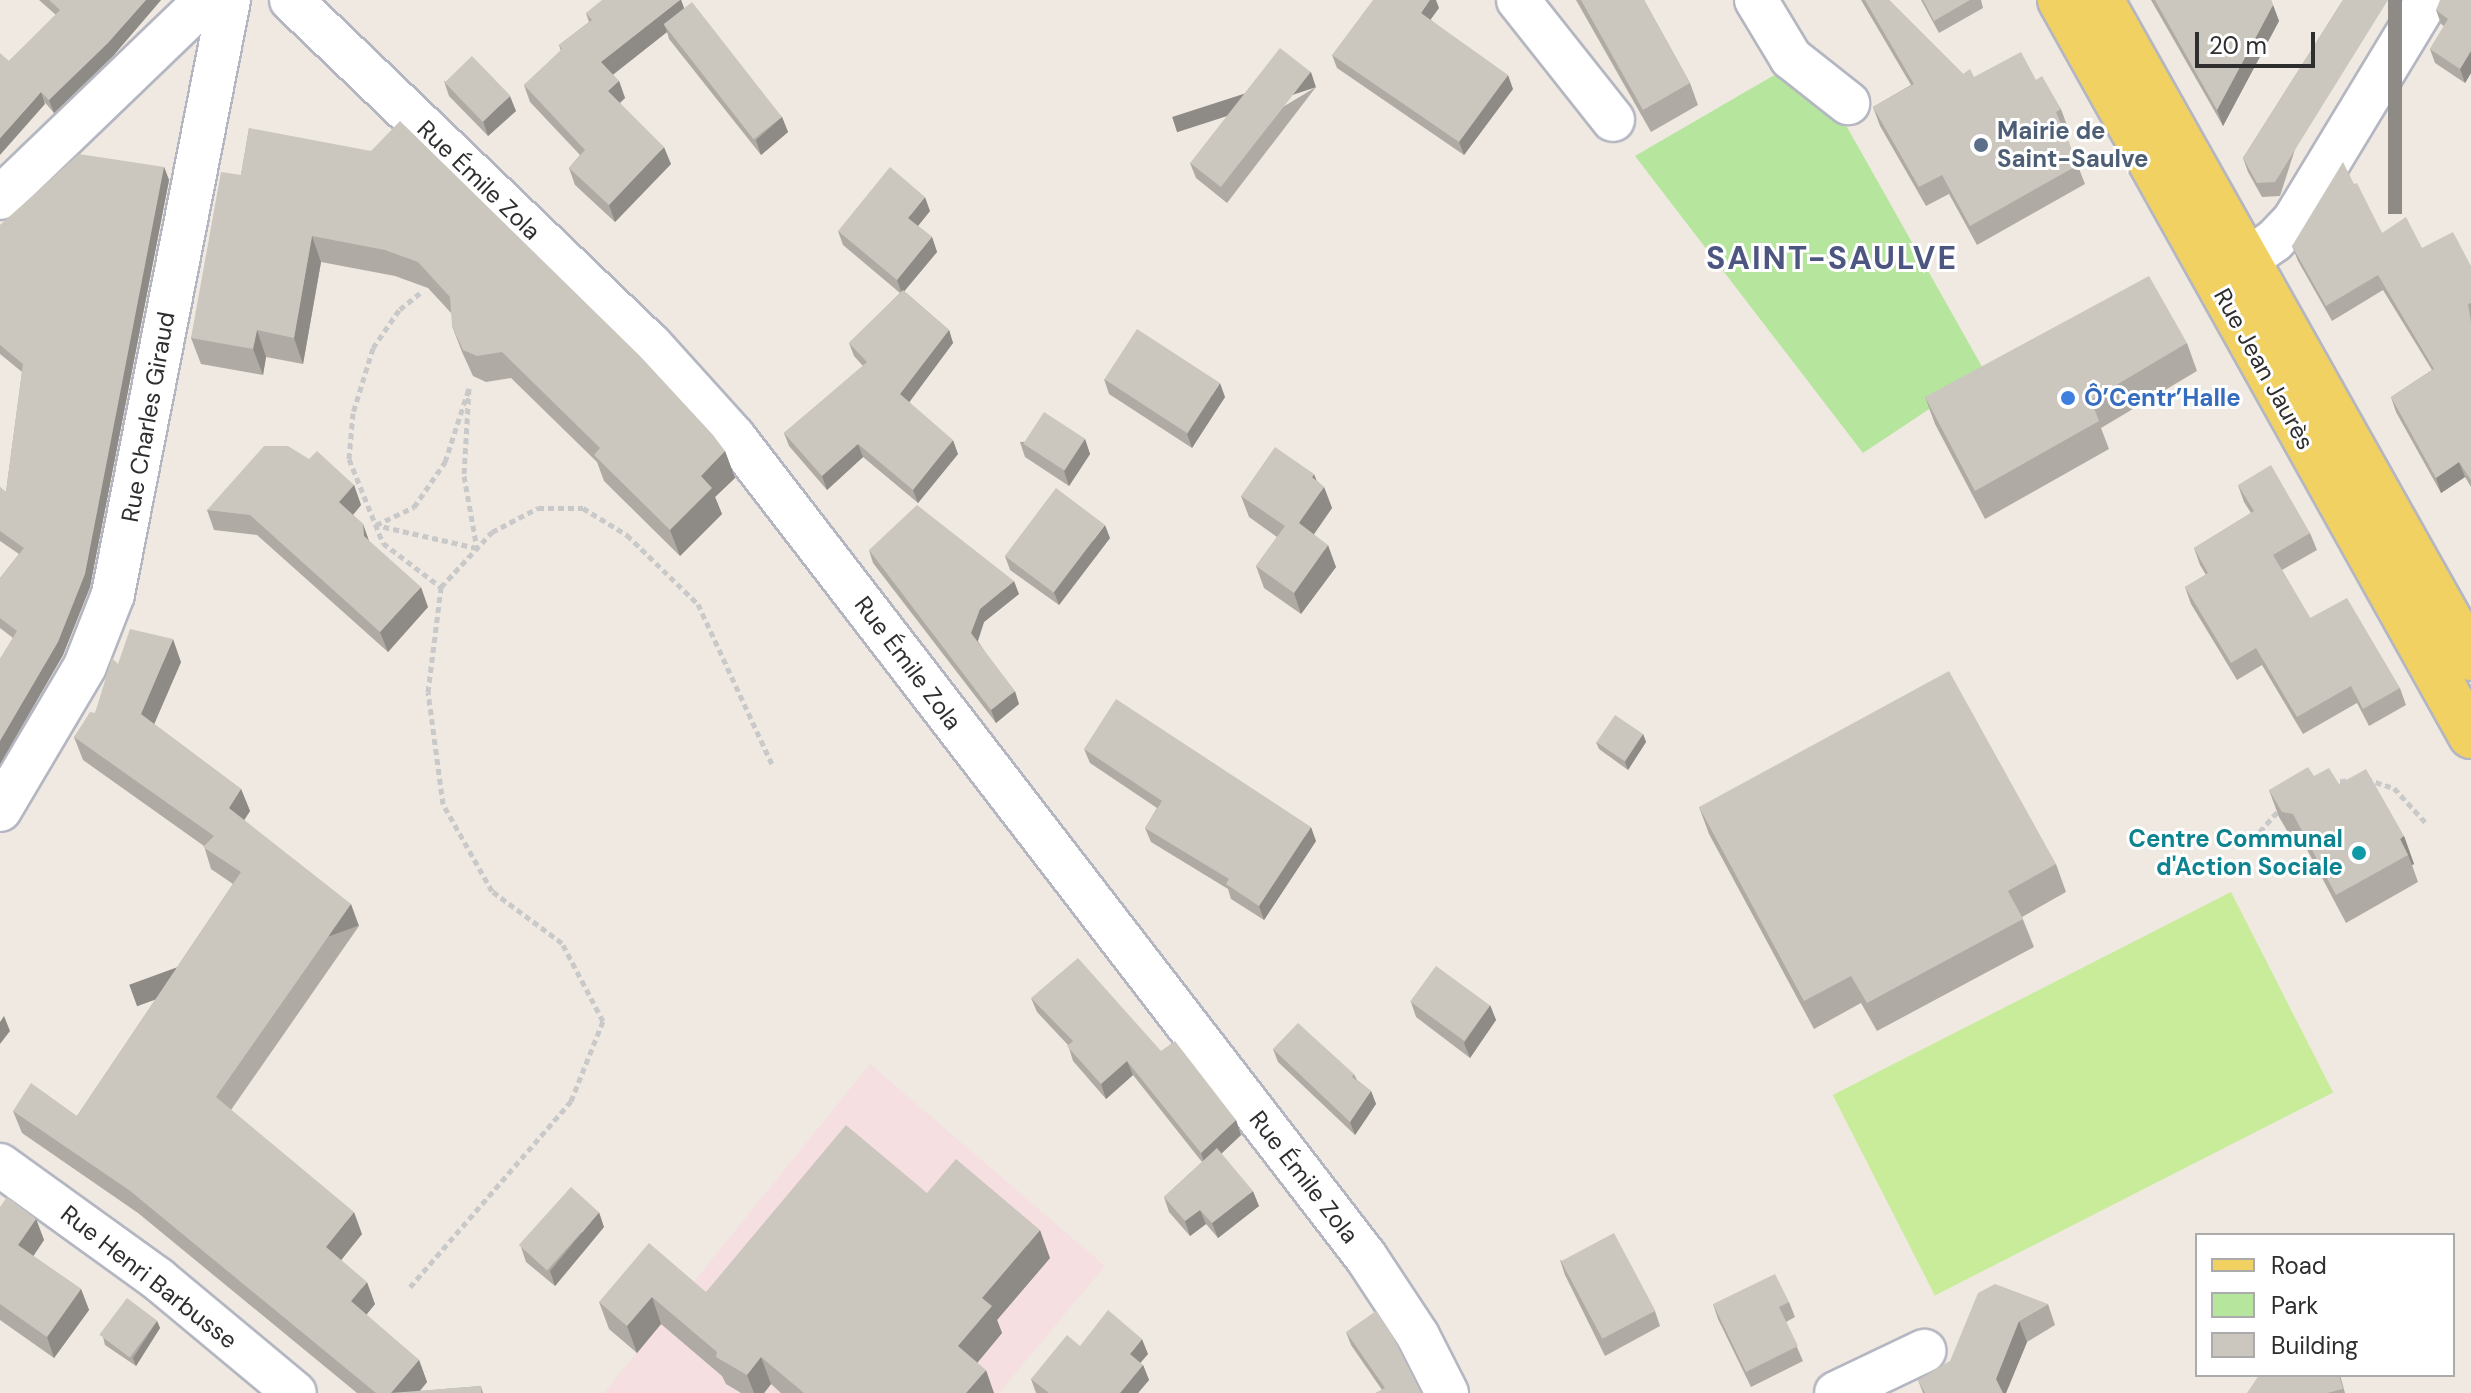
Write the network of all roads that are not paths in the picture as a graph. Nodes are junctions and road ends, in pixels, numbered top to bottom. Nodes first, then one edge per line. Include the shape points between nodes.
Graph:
1 (206, 0) edge
2 (229, 0) edge
3 (291, 0) edge
4 (1518, 0) edge
5 (1756, 0) edge
6 (2060, 0) edge
7 (2101, 0) edge
8 (2427, 0) edge
9 (1848, 103) dead end
10 (1613, 120) dead end
11 (0, 198) edge
12 (2231, 271) junction
13 (2471, 658) edge
14 (2471, 736) edge
15 (0, 810) edge
16 (0, 1165) edge
17 (1924, 1351) dead end
18 (295, 1393) edge
19 (1447, 1393) edge
20 (1836, 1393) edge

1 - 11 street
2 - 15 street, Rue Charles Giraud via 113,594 78,680
3 - 19 street, Rue Émile Zola via 651,345 734,437 1366,1257 1418,1336
4 - 10 street
5 - 9 street via 1791,58
6 - 12 main road, Rue Jean Jaurès
7 - 12 main road, Rue Jean Jaurès
8 - 12 street via 2294,220
12 - 13 main road, Rue Jean Jaurès
12 - 14 main road, Rue Jean Jaurès
16 - 18 street, Rue Henri Barbusse via 158,1279
17 - 20 street

